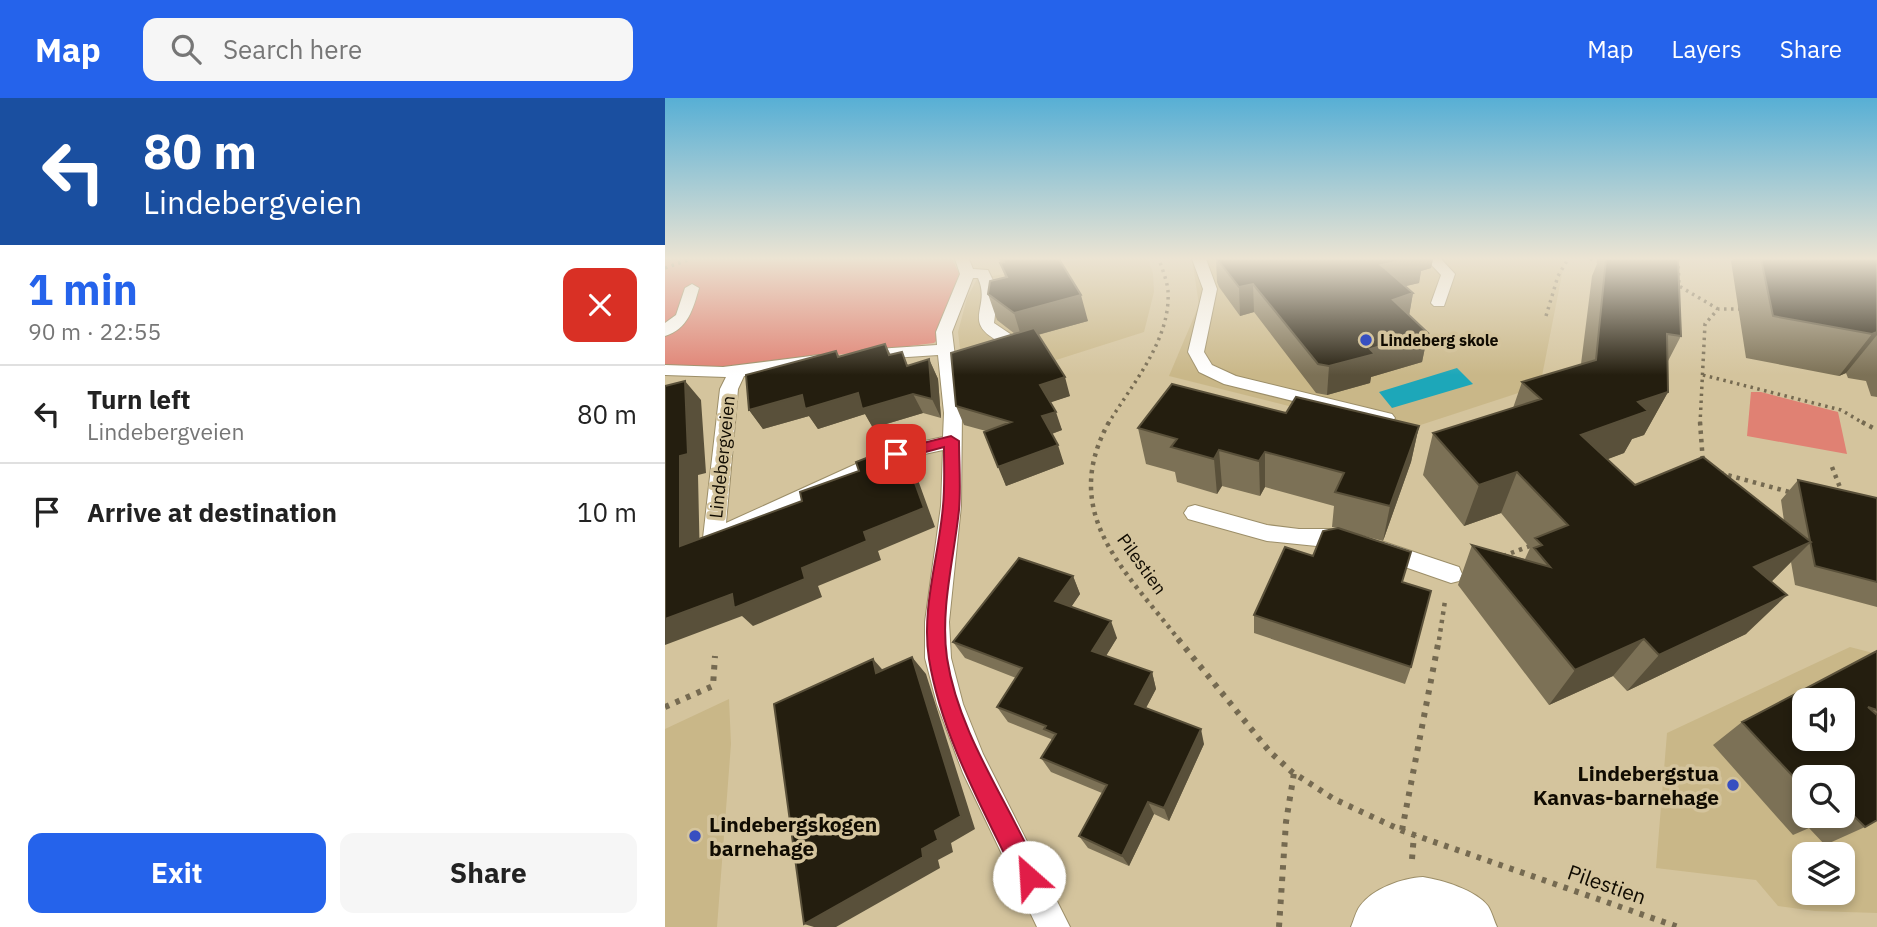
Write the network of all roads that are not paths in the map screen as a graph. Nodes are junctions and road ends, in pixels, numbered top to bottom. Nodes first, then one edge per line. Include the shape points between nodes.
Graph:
1 (689, 298) edge
2 (954, 298) edge
3 (990, 298) edge
4 (1208, 298) edge
5 (1441, 298) edge
6 (1439, 303) dead end
7 (665, 331) edge
8 (1017, 344) edge
9 (946, 349) junction
10 (665, 370) edge
11 (737, 372) junction
12 (1386, 418) edge
13 (951, 441) junction
14 (1195, 513) dead end
15 (1451, 574) road end
16 (1053, 927) edge
17 (1381, 927) edge
18 (1467, 927) edge

1 - 7 lane via 683,317
2 - 9 lane via 944,332
3 - 8 lane via 985,310 989,330
4 - 12 lane via 1196,352 1205,368 1230,380
5 - 6 lane
9 - 11 lane
9 - 13 lane via 953,413
10 - 11 lane
11 - 13 lane, Lindebergveien via 729,389 714,538 885,459
13 - 16 lane via 951,506 937,622 938,658 973,763
14 - 15 lane via 1262,533 1313,540 1336,537
17 - 18 street via 1393,913 1409,906 1432,907

